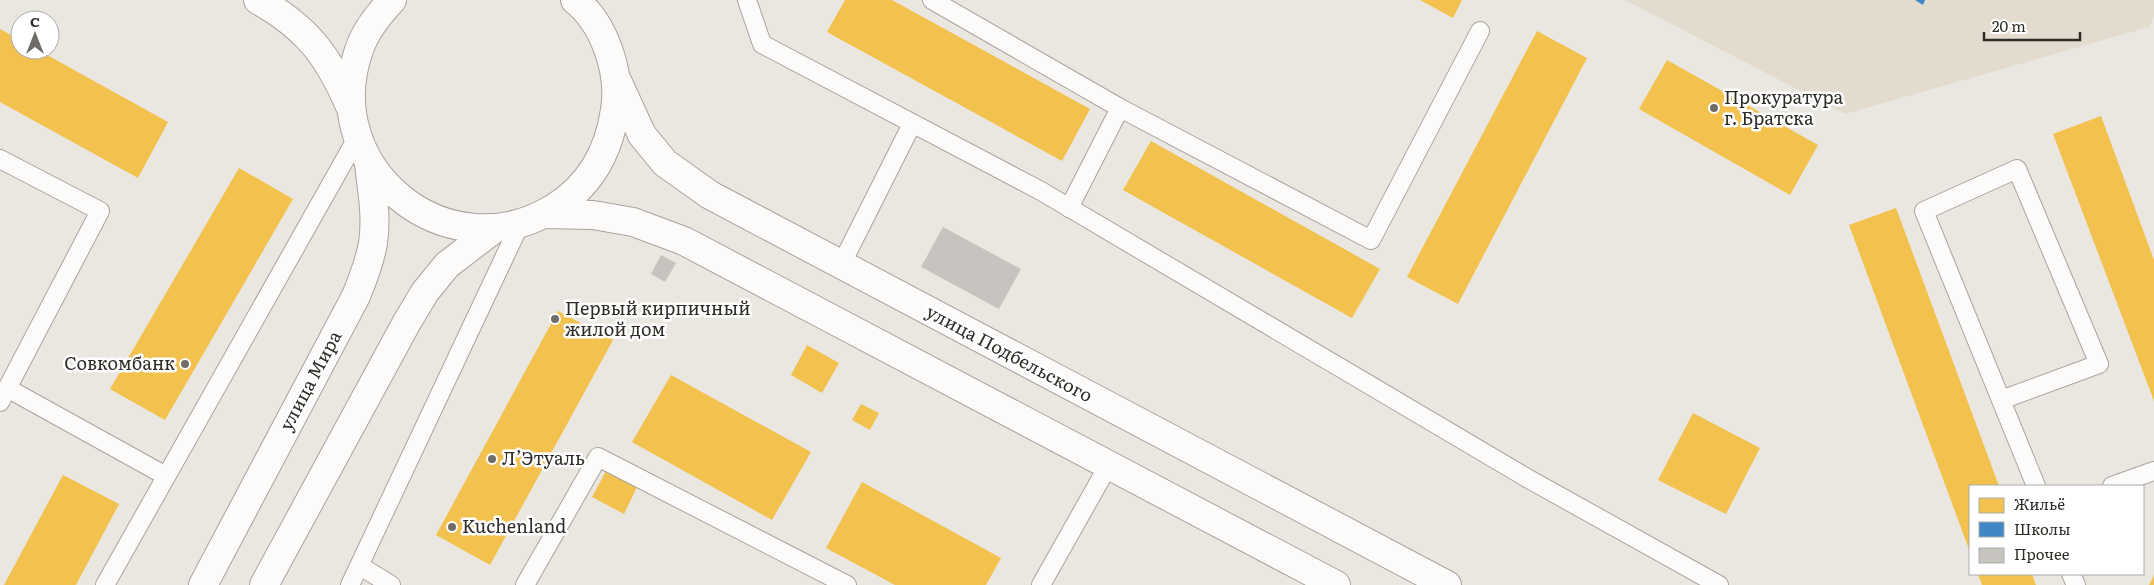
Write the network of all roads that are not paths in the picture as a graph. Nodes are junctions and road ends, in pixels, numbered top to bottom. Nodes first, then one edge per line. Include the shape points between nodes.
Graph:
1 (258, 0) edge
2 (392, 0) edge
3 (575, 0) edge
4 (747, 0) edge
5 (932, 0) edge
6 (596, 13) edge
7 (1480, 31) dead end
8 (615, 76) junction
9 (1120, 108) junction
10 (351, 109) junction
11 (912, 124) junction
12 (357, 138) junction
13 (0, 159) edge
14 (369, 164) junction
15 (1069, 208) junction
16 (519, 222) junction
17 (841, 265) junction
18 (4, 395) edge
19 (2001, 400) dead end
20 (1108, 466) junction
21 (2154, 471) edge
22 (166, 476) junction
23 (2036, 485) edge
24 (2115, 485) edge
25 (360, 566) junction
26 (105, 585) edge
27 (203, 585) edge
28 (264, 585) edge
29 (350, 585) edge
30 (391, 585) edge
31 (525, 585) edge
32 (848, 585) edge
33 (1041, 585) edge
34 (1336, 585) edge
35 (1447, 585) edge
36 (1719, 585) edge

1 - 10 main road via 312,40 335,73
2 - 10 main road via 372,23 359,50 352,78
3 - 6 main road
4 - 11 lane via 762,44
5 - 9 lane
6 - 8 main road
7 - 9 lane via 1371,240
8 - 16 main road via 616,104 612,131 602,157 586,181 566,200
8 - 17 main road, улица Подбельского via 642,136 666,163 710,195
9 - 15 lane
10 - 12 main road
11 - 15 lane
11 - 17 lane
12 - 14 main road
12 - 22 lane
13 - 18 lane via 100,211
14 - 16 main road via 388,188 411,207 438,221 468,228
14 - 27 main road, улица Мира via 374,207 373,242 356,296
15 - 36 lane via 1527,478
16 - 20 main road via 593,215 633,222 684,241
16 - 25 lane
16 - 28 main road via 447,265 425,292
17 - 35 main road, улица Подбельского
18 - 22 lane
19 - 23 lane via 2099,364 2017,169 1924,211
20 - 33 lane
20 - 34 main road
21 - 24 lane
22 - 26 lane
25 - 29 lane
25 - 30 lane
31 - 32 lane via 598,457

